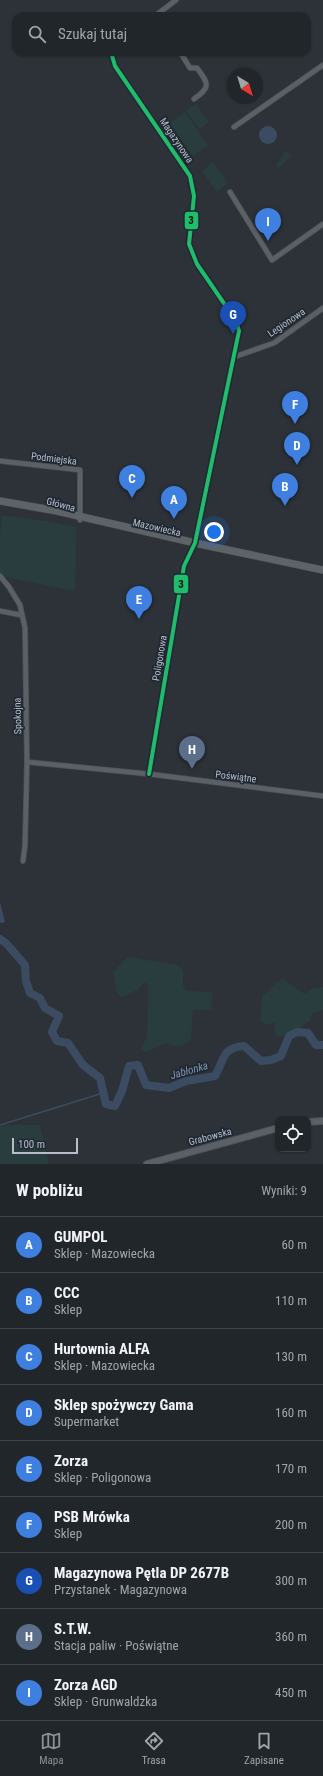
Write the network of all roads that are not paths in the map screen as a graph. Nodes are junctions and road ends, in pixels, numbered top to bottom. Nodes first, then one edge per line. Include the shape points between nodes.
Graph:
1 (176, 0) edge
2 (160, 12) edge
3 (112, 56) edge
4 (182, 56) edge
5 (323, 65) edge
6 (194, 99) dead end
7 (234, 127) dead end
8 (230, 192) dead end
9 (323, 224) edge
10 (323, 308) edge
11 (234, 357) junction
12 (0, 461) edge
13 (0, 501) edge
14 (80, 518) junction
15 (194, 545) junction
16 (323, 570) edge
17 (323, 574) edge
18 (0, 576) edge
19 (0, 611) edge
20 (21, 615) junction
21 (27, 762) junction
22 (149, 774) junction
23 (323, 796) edge
24 (23, 861) dead end
25 (323, 1121) edge
26 (311, 1122) edge
27 (275, 1129) edge
28 (147, 1164) edge

1 - 2 street
3 - 11 street, Magazynowa via 115,66 190,176 194,196 190,244 197,264 238,326
4 - 6 street via 190,68 197,68 207,82 204,92
5 - 7 street
8 - 9 street via 272,260
10 - 11 street, Legionowa via 274,343
11 - 15 street, Magazynowa
12 - 14 street, Podmiejska via 80,470
13 - 14 main road, Główna
14 - 15 main road, Mazowiecka
15 - 16 main road, Mazowiecka
15 - 17 main road, Mazowiecka
15 - 22 street, Poligonowa via 183,572
18 - 20 street, Spokojna via 20,605
19 - 20 street
20 - 21 street, Spokojna via 25,628
21 - 22 street, Poświątne
21 - 24 street, Spokojna
22 - 23 street, Poświątne
25 - 26 street
27 - 28 street, Grabowska

